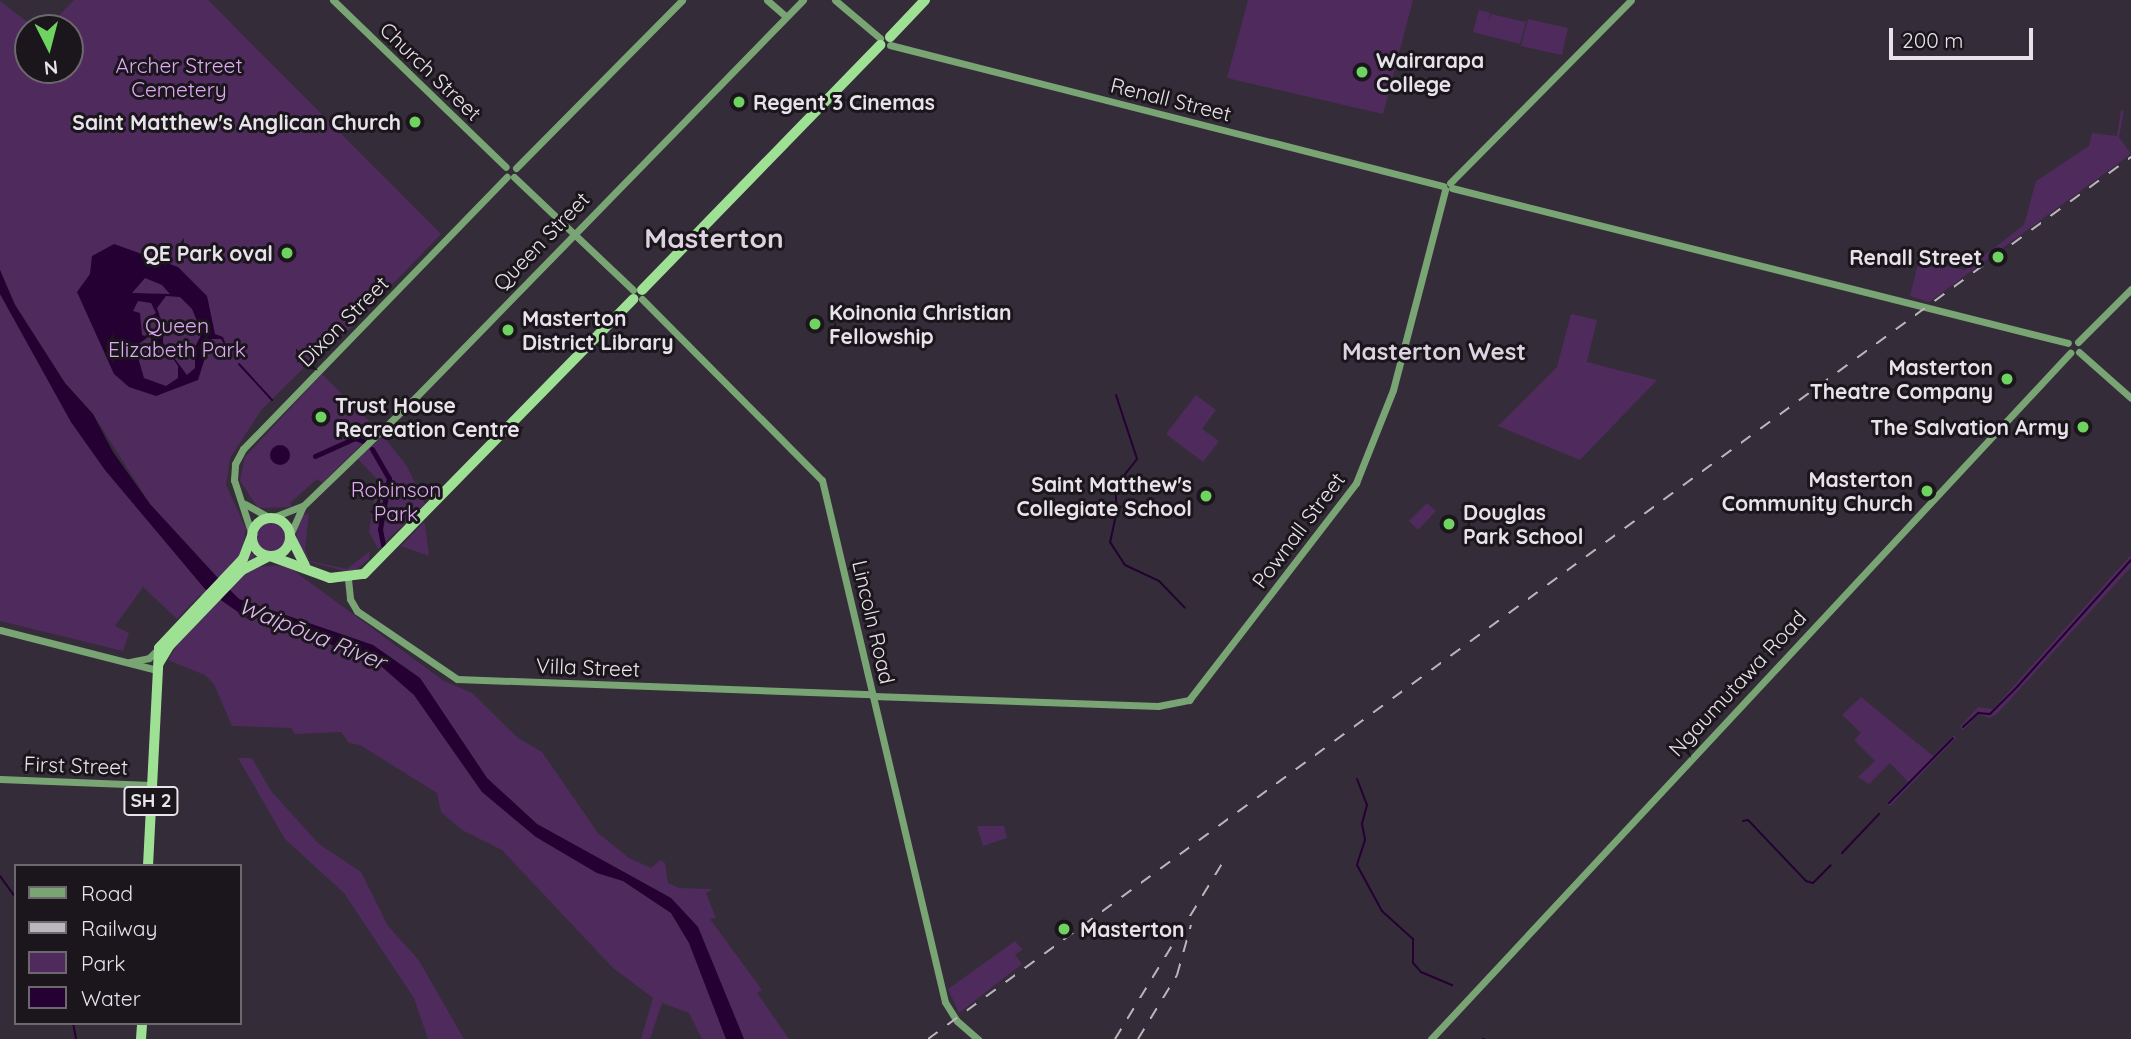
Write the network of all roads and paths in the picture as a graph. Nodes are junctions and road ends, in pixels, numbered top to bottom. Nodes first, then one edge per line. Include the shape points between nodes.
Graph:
1 (333, 0) edge
2 (682, 0) edge
3 (767, 0) edge
4 (803, 0) edge
5 (835, 0) edge
6 (925, 0) edge
7 (1630, 0) edge
8 (784, 15) junction
9 (885, 41) junction
10 (512, 174) junction
11 (1447, 187) junction
12 (574, 234) junction
13 (2131, 289) edge
14 (637, 294) junction
15 (2078, 342) junction
16 (2068, 343) junction
17 (2079, 352) junction
18 (2070, 353) junction
19 (2131, 398) edge
20 (242, 502) junction
21 (303, 506) junction
22 (270, 518) junction
23 (252, 535) junction
24 (290, 535) junction
25 (270, 556) junction
26 (239, 568) junction
27 (310, 570) junction
28 (348, 579) junction
29 (203, 604) junction
30 (0, 630) edge
31 (159, 648) junction
32 (126, 662) junction
33 (157, 670) junction
34 (873, 695) junction
35 (1180, 704) joint
36 (0, 779) edge
37 (151, 785) junction
38 (148, 864) edge
39 (978, 1039) edge
40 (1431, 1039) edge

1 - 10 street, Church Street
2 - 10 street, Dixon Street
3 - 8 street
4 - 8 street, Queen Street
5 - 9 street, Renall Street
6 - 9 highway
7 - 11 street, Pownall Street
8 - 12 street, Queen Street
9 - 11 street, Renall Street
9 - 14 highway
10 - 12 street
10 - 20 street, Dixon Street via 243,449 234,472
11 - 16 street, Renall Street
11 - 35 street, Pownall Street via 1393,390 1356,483 1197,692
12 - 14 street, Lincoln Road
12 - 21 street, Queen Street
13 - 15 street
14 - 28 highway via 372,567
14 - 34 street, Lincoln Road via 822,480
15 - 16 street, Renall Street
15 - 17 street
16 - 18 street
17 - 18 street
17 - 19 street
18 - 40 street, Ngaumutawa Road
20 - 22 street
20 - 23 street, Dixon Street
21 - 22 street, Queen Street
21 - 24 street, Queen Street
22 - 23 highway, SH 2 via 256,525
22 - 24 highway via 285,525
23 - 25 highway via 258,552
23 - 26 highway, SH 2
24 - 25 highway, SH 2 via 285,550
24 - 27 highway via 300,561
25 - 26 highway, SH 2
25 - 27 highway
26 - 29 highway, SH 2
27 - 28 highway
28 - 34 street, Villa Street via 350,599 358,611 457,679
29 - 31 highway, SH 2
29 - 33 highway, SH 2 via 170,645
30 - 32 street
31 - 32 street via 149,658
31 - 33 highway, SH 2
32 - 33 street
33 - 37 highway, SH 2
34 - 35 street, Villa Street
34 - 39 street, Lincoln Road via 939,978 955,1019
36 - 37 street, First Street
37 - 38 highway, SH 2

